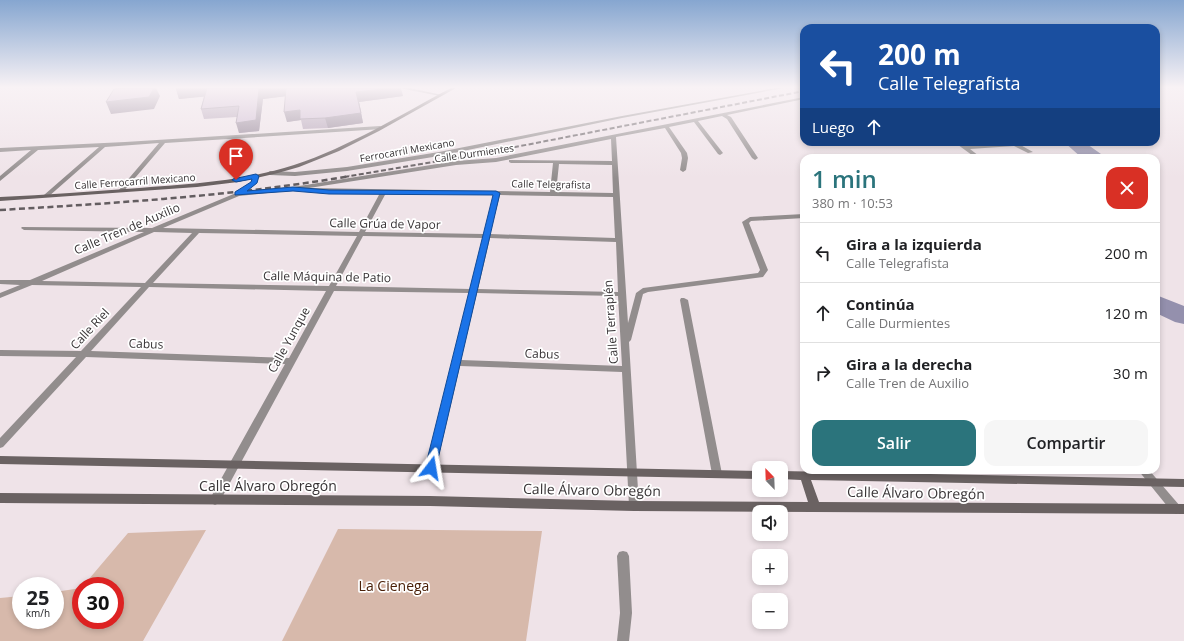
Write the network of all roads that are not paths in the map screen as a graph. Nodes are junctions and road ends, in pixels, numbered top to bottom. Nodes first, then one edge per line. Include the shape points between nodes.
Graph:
1 (398, 118) edge
2 (617, 118) edge
3 (710, 118) edge
4 (729, 118) edge
5 (696, 121) junction
6 (666, 126) junction
7 (380, 128) junction
8 (613, 136) junction
9 (164, 141) junction
10 (104, 145) junction
11 (963, 146) edge
12 (985, 146) edge
13 (1019, 146) edge
14 (37, 148) junction
15 (966, 148) junction
16 (0, 150) edge
17 (1030, 152) dead end
18 (720, 153) dead end
19 (974, 154) edge
20 (755, 158) dead end
21 (496, 160) junction
22 (556, 162) junction
23 (615, 163) junction
24 (683, 170) dead end
25 (270, 173) junction
26 (256, 176) junction
27 (0, 179) edge
28 (293, 189) junction
29 (121, 191) junction
30 (384, 192) junction
31 (496, 193) junction
32 (238, 194) junction
33 (554, 194) junction
34 (617, 195) junction
35 (46, 196) junction
36 (0, 200) edge
37 (800, 216) edge
38 (24, 228) dead end
39 (150, 231) junction
40 (197, 231) junction
41 (361, 234) junction
42 (486, 236) junction
43 (619, 240) junction
44 (0, 282) edge
45 (32, 282) junction
46 (148, 285) junction
47 (331, 289) junction
48 (474, 291) junction
49 (621, 294) junction
50 (0, 296) edge
51 (684, 300) dead end
52 (625, 346) junction
53 (0, 353) edge
54 (83, 354) junction
55 (291, 361) junction
56 (456, 363) junction
57 (627, 369) junction
58 (0, 444) edge
59 (0, 460) edge
60 (234, 465) junction
61 (431, 468) junction
62 (632, 473) junction
63 (717, 474) junction
64 (1146, 474) edge
65 (752, 475) edge
66 (788, 475) edge
67 (805, 476) junction
68 (1153, 482) junction
69 (1184, 483) edge
70 (0, 498) edge
71 (215, 500) junction
72 (634, 506) junction
73 (815, 506) junction
74 (1180, 509) edge
75 (623, 556) dead end
76 (623, 641) edge

1 - 7 street, Calle Ferrocarril Mexicano
2 - 25 street, Ferrocarril Mexicano via 439,154 347,169 295,174
3 - 5 street, Calle Durmientes
4 - 20 street
5 - 6 street, Calle Durmientes
5 - 18 street
6 - 8 street, Calle Durmientes
6 - 24 street via 684,153
7 - 9 street
7 - 25 street, Calle Ferrocarril Mexicano via 307,162
8 - 21 street, Calle Durmientes
8 - 23 street, Calle Terraplén
9 - 10 street
9 - 29 street
10 - 14 street
10 - 35 street
11 - 15 street
12 - 15 street
13 - 17 street
14 - 16 street
14 - 27 street
15 - 19 street
21 - 22 street
21 - 28 street, Calle Durmientes via 456,163
22 - 23 street
22 - 33 street
23 - 34 street, Calle Terraplén
25 - 26 street, Calle Ferrocarril Mexicano
26 - 29 street, Calle Ferrocarril Mexicano via 193,186
26 - 32 street, Calle Tren de Auxilio via 254,183
28 - 30 street, Calle Telegrafista
28 - 32 street, Calle Durmientes
29 - 35 street, Calle Ferrocarril Mexicano
30 - 31 street, Calle Telegrafista
30 - 41 street, Calle Yunque
31 - 33 street, Calle Telegrafista
31 - 42 street
32 - 39 street, Calle Tren de Auxilio
33 - 34 street, Calle Telegrafista
34 - 43 street, Calle Terraplén
35 - 36 street, Calle Ferrocarril Mexicano
37 - 52 street via 750,219 745,222 764,270 760,275 646,290 640,293
38 - 39 street, Calle Grúa de Vapor
39 - 40 street, Calle Grúa de Vapor
39 - 45 street, Calle Tren de Auxilio
40 - 41 street, Calle Grúa de Vapor
40 - 46 street, Calle Riel
41 - 42 street, Calle Grúa de Vapor
41 - 47 street, Calle Yunque
42 - 43 street, Calle Grúa de Vapor
42 - 48 street
43 - 49 street, Calle Terraplén
44 - 45 street, Calle Máquina de Patio
45 - 46 street, Calle Máquina de Patio
45 - 50 street, Calle Tren de Auxilio
46 - 47 street, Calle Máquina de Patio
46 - 54 street, Calle Riel
47 - 48 street, Calle Máquina de Patio
47 - 55 street, Calle Yunque
48 - 49 street, Calle Máquina de Patio
48 - 56 street
49 - 52 street, Calle Terraplén
51 - 63 street
52 - 57 street, Calle Terraplén
53 - 54 street, Cabus
54 - 55 street, Cabus
54 - 58 street, Calle Riel
55 - 60 street, Calle Yunque
56 - 57 street, Cabus
56 - 61 street
57 - 62 street, Calle Terraplén
59 - 60 street, Calle Álvaro Obregón
60 - 61 street, Calle Álvaro Obregón
60 - 71 street, Calle Yunque
61 - 62 street, Calle Álvaro Obregón
62 - 63 street, Calle Álvaro Obregón
62 - 72 street, Calle Terraplén
63 - 65 street, Calle Álvaro Obregón
64 - 68 street
66 - 67 street, Calle Álvaro Obregón
67 - 68 street, Calle Álvaro Obregón
67 - 73 street
68 - 69 street, Calle Álvaro Obregón
68 - 74 street
70 - 71 street, Calle Álvaro Obregón
71 - 72 street, Calle Álvaro Obregón via 430,501
72 - 73 street, Calle Álvaro Obregón
73 - 74 street, Calle Álvaro Obregón
75 - 76 street via 626,613

